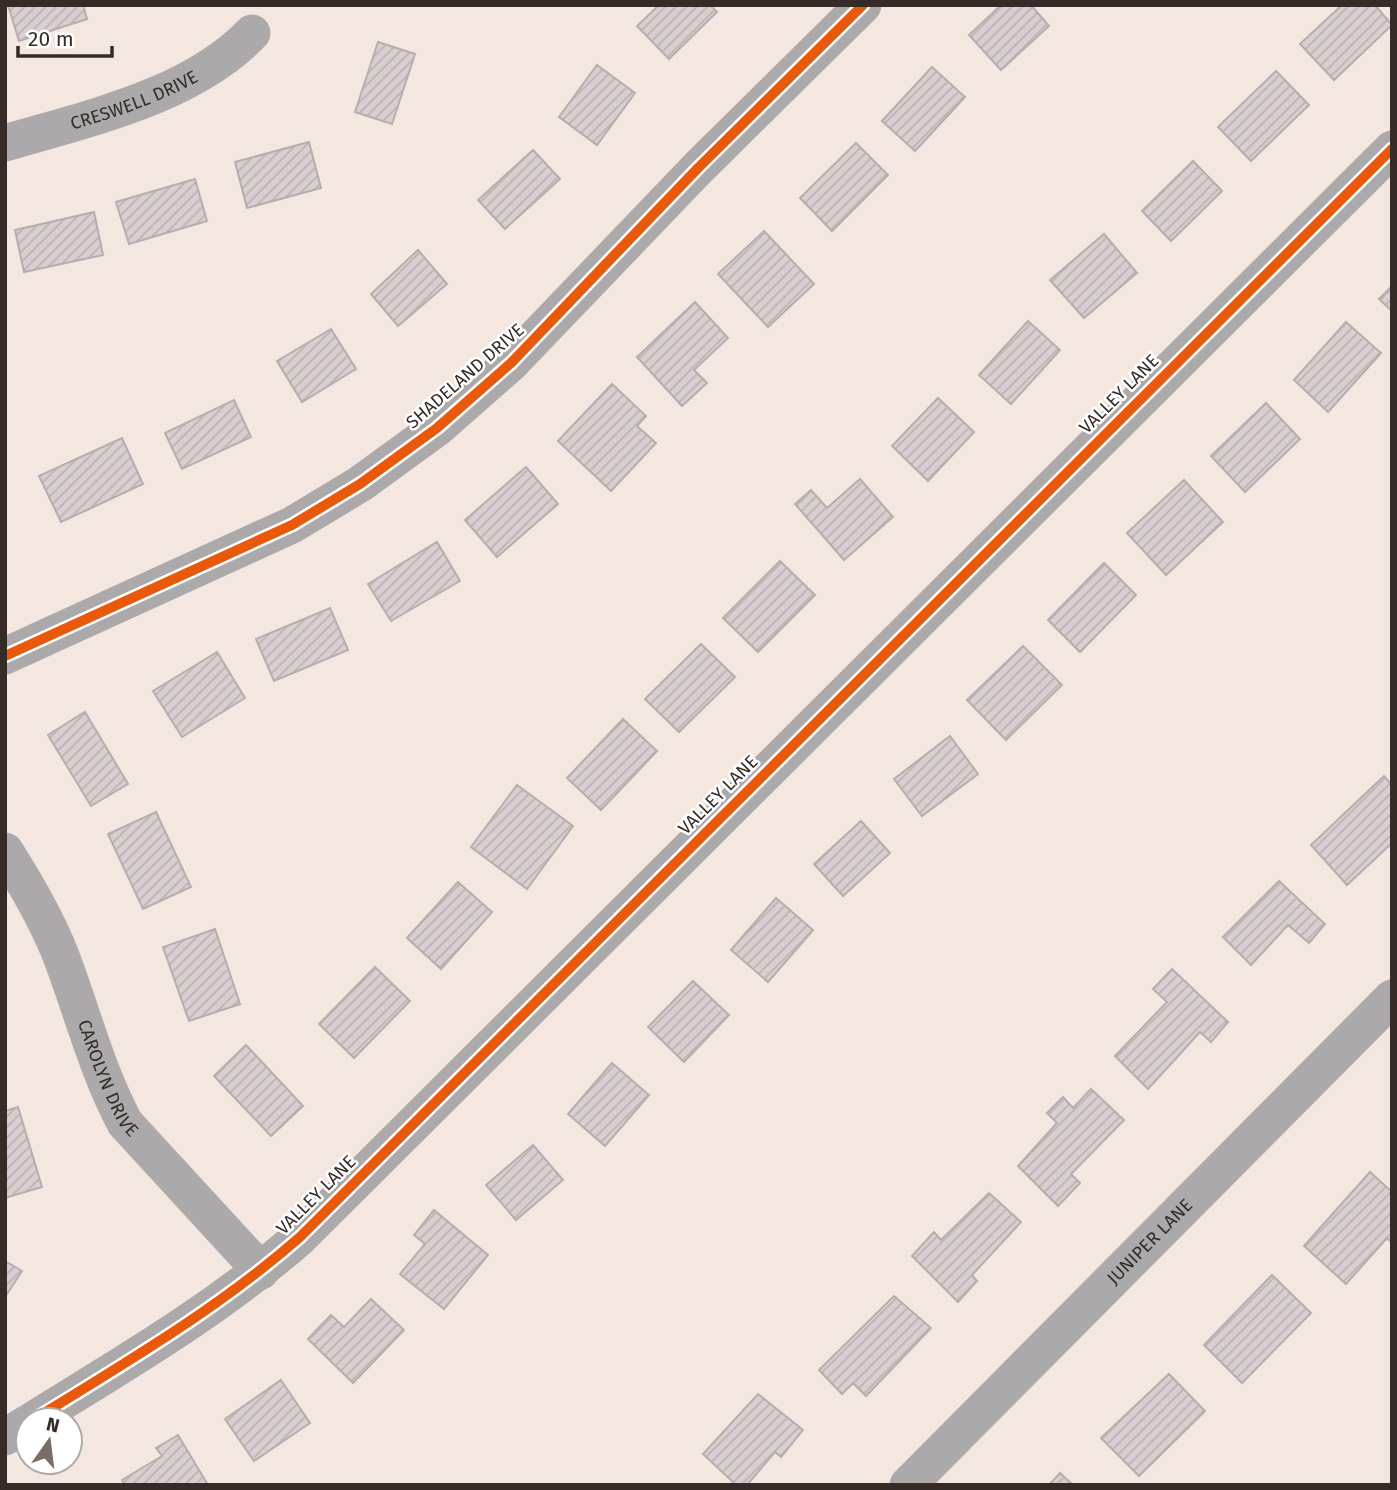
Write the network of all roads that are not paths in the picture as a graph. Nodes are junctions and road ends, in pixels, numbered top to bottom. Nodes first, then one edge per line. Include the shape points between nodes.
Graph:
1 (863, 5) edge
2 (253, 33) dead end
3 (5, 143) edge
4 (1392, 149) edge
5 (5, 656) edge
6 (5, 851) edge
7 (1392, 998) edge
8 (261, 1271) junction
9 (55, 1406) edge
10 (908, 1485) edge

1 - 5 street, SHADELAND DRIVE via 511,363 437,428 360,484 292,525
2 - 3 street, CRESWELL DRIVE via 205,72 170,90
4 - 8 street, VALLEY LANE
6 - 8 street, CAROLYN DRIVE via 60,953 110,1094 125,1123
7 - 10 street, JUNIPER LANE
8 - 9 street, VALLEY LANE via 184,1326

